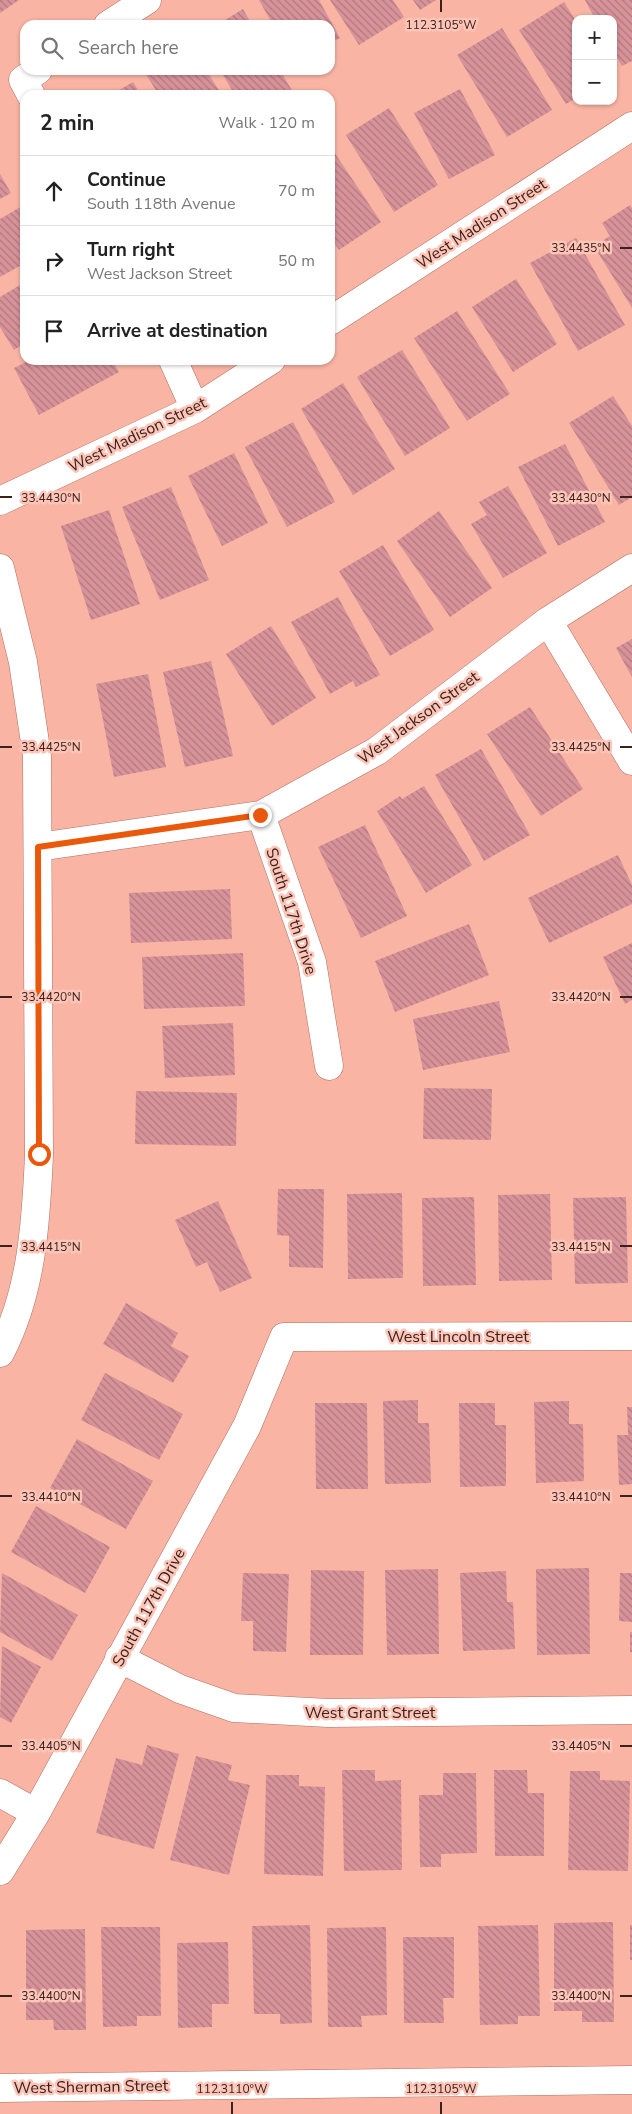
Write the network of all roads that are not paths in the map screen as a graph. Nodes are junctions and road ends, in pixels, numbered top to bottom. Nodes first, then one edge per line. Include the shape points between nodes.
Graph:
1 (147, 0) edge
2 (116, 20) edge
3 (632, 126) edge
4 (335, 318) edge
5 (175, 365) edge
6 (262, 365) edge
7 (195, 409) junction
8 (0, 501) edge
9 (0, 568) edge
10 (632, 568) edge
11 (548, 621) junction
12 (632, 761) edge
13 (260, 815) junction
14 (38, 847) junction
15 (329, 1066) dead end
16 (632, 1336) edge
17 (284, 1337) joint
18 (0, 1353) edge
19 (119, 1658) junction
20 (632, 1710) edge
21 (0, 1793) edge
22 (36, 1813) junction
23 (0, 1871) edge
24 (632, 2080) edge
25 (0, 2088) edge

1 - 2 street
3 - 4 street, West Madison Street
5 - 7 street
6 - 7 street, West Madison Street
7 - 8 street, West Madison Street
9 - 14 street via 23,662 37,756
10 - 11 street, West Jackson Street
11 - 12 street
11 - 13 street, West Jackson Street via 377,752
13 - 14 street, West Jackson Street
13 - 15 street, South 117th Drive via 312,962
14 - 18 street via 39,1154 36,1214 21,1303
16 - 17 street, West Lincoln Street
17 - 19 street, South 117th Drive via 247,1426
19 - 20 street, West Grant Street via 180,1689 234,1708 328,1713
19 - 22 street, South 117th Drive
21 - 22 street
22 - 23 street, South 117th Drive
24 - 25 street, West Sherman Street

